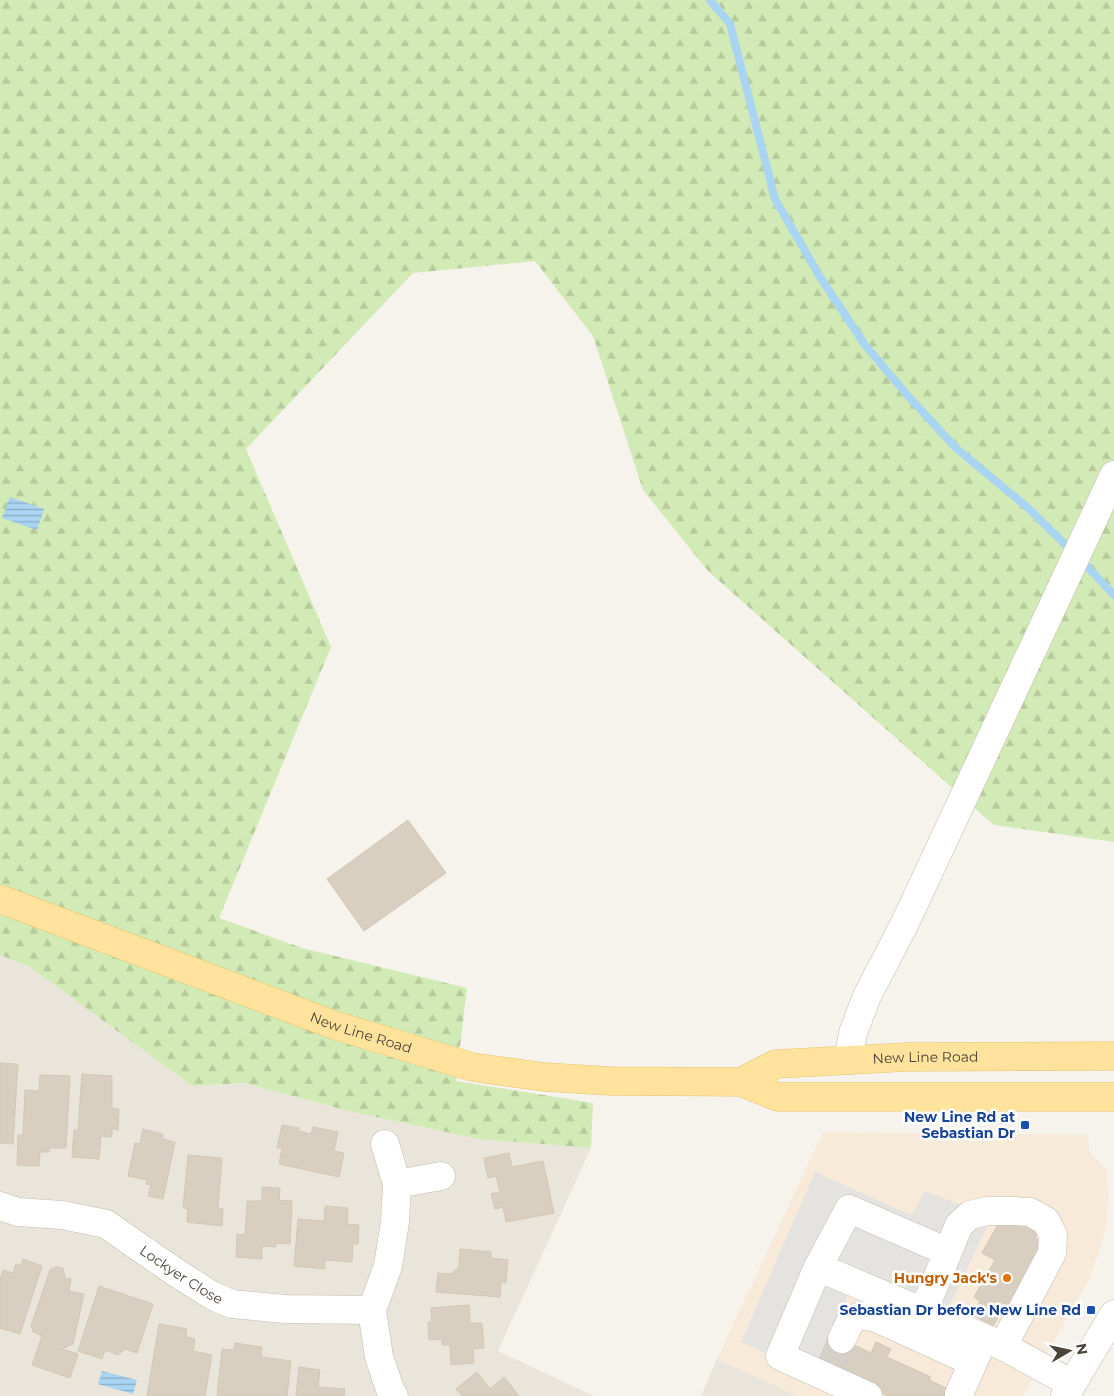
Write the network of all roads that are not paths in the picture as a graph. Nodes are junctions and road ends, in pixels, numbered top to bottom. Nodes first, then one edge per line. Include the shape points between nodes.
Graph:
1 (1114, 475) edge
2 (0, 899) edge
3 (1114, 1056) edge
4 (848, 1060) junction
5 (741, 1082) junction
6 (1114, 1097) edge
7 (385, 1144) dead end
8 (441, 1176) dead end
9 (397, 1184) junction
10 (0, 1206) edge
11 (948, 1252) junction
12 (818, 1267) junction
13 (372, 1310) junction
14 (924, 1312) junction
15 (1114, 1314) edge
16 (842, 1339) tunnel mouth
17 (986, 1349) junction
18 (1068, 1390) edge
19 (959, 1394) dead end
20 (394, 1396) edge
21 (868, 1396) edge

1 - 4 street via 904,925 867,996 853,1034
2 - 5 main road, New Line Road via 334,1025 472,1067 544,1077 610,1081
3 - 4 main road, New Line Road
4 - 5 main road, New Line Road via 776,1064
5 - 6 main road, New Line Road via 778,1097
7 - 9 street
8 - 9 street
9 - 13 street via 388,1266
10 - 13 street, Lockyer Close via 18,1212 62,1215 106,1224 175,1272 232,1304 285,1309
11 - 12 street via 849,1209
11 - 14 street
11 - 17 street via 959,1225 970,1215 987,1211 1030,1212 1046,1221 1053,1235 1052,1253
12 - 14 street
12 - 21 street via 780,1356 828,1372
13 - 20 street via 379,1356
14 - 17 street
15 - 18 street
16 - 17 street via 851,1320 861,1316
17 - 18 street
17 - 19 street

